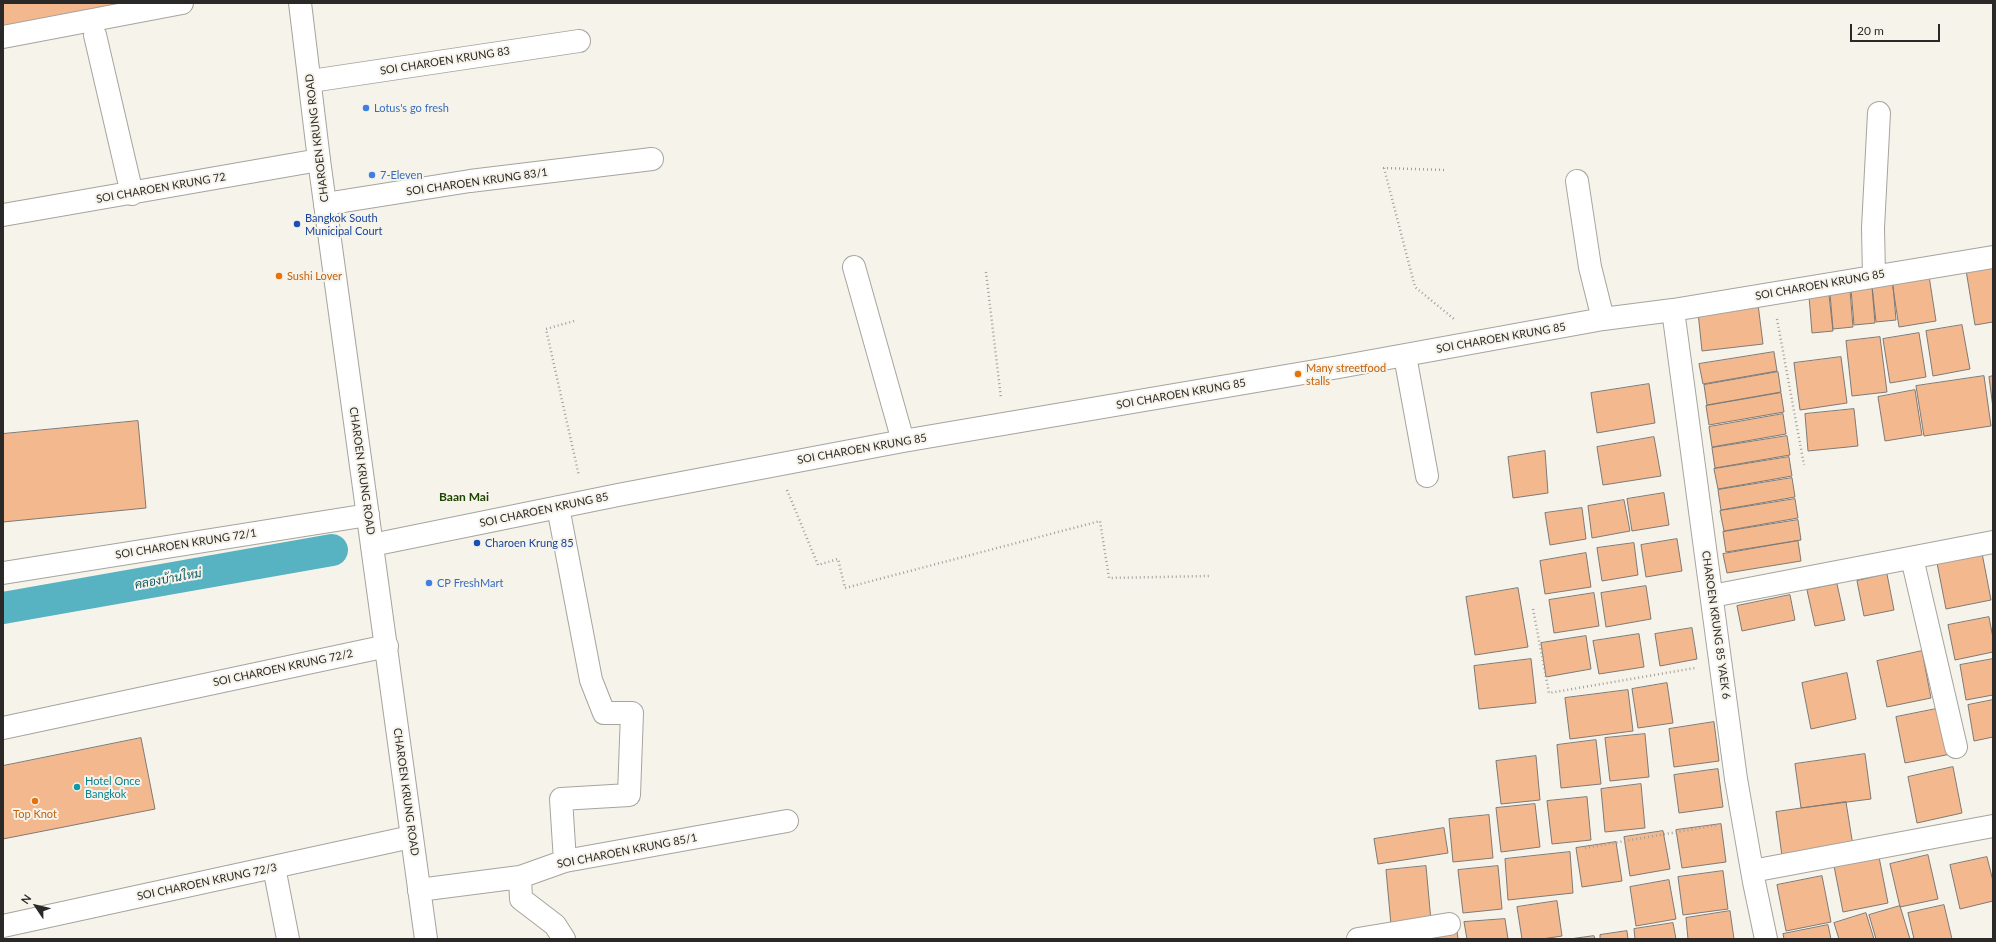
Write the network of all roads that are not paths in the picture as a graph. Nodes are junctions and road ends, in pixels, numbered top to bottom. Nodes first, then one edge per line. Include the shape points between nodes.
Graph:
1 (182, 3) edge
2 (300, 3) edge
3 (95, 35) dead end
4 (3, 37) edge
5 (579, 41) dead end
6 (310, 81) junction
7 (1878, 113) dead end
8 (652, 159) dead end
9 (319, 160) junction
10 (1577, 182) dead end
11 (132, 194) junction
12 (326, 204) junction
13 (3, 215) edge
14 (1993, 257) edge
15 (854, 267) dead end
16 (1874, 276) junction
17 (1673, 310) junction
18 (1603, 319) junction
19 (1405, 356) junction
20 (903, 441) junction
21 (1427, 476) dead end
22 (558, 507) junction
23 (368, 515) junction
24 (1993, 542) edge
25 (372, 545) junction
26 (1912, 558) junction
27 (3, 573) edge
28 (1712, 596) junction
29 (387, 646) junction
30 (3, 728) edge
31 (1956, 747) dead end
32 (787, 821) dead end
33 (1993, 826) edge
34 (411, 837) junction
35 (565, 861) junction
36 (274, 867) junction
37 (1752, 871) junction
38 (520, 877) junction
39 (419, 890) junction
40 (1449, 924) dead end
41 (3, 926) edge
42 (288, 939) edge
43 (426, 939) edge
44 (564, 939) edge
45 (1358, 939) edge
46 (1766, 939) edge

1 - 4 street
2 - 6 street, CHAROEN KRUNG ROAD
3 - 11 street
5 - 6 street, SOI CHAROEN KRUNG 83
6 - 9 street, CHAROEN KRUNG ROAD
7 - 16 street via 1873,228
8 - 12 street, SOI CHAROEN KRUNG 83/1 via 470,181
9 - 11 street, SOI CHAROEN KRUNG 72
9 - 12 street, CHAROEN KRUNG ROAD
10 - 18 street via 1590,267
11 - 13 street, SOI CHAROEN KRUNG 72
12 - 23 street, CHAROEN KRUNG ROAD
14 - 16 street, SOI CHAROEN KRUNG 85
15 - 20 street
16 - 17 street, SOI CHAROEN KRUNG 85
17 - 18 street, SOI CHAROEN KRUNG 85
17 - 28 street, CHAROEN KRUNG 85 YAEK 6
18 - 19 street, SOI CHAROEN KRUNG 85
19 - 20 street, SOI CHAROEN KRUNG 85
19 - 21 street
20 - 22 street, SOI CHAROEN KRUNG 85
22 - 25 street, SOI CHAROEN KRUNG 85
22 - 35 street via 591,680 604,713 632,713 629,795 561,799
23 - 25 street, CHAROEN KRUNG ROAD
23 - 27 street, SOI CHAROEN KRUNG 72/1
24 - 26 street
25 - 29 street, CHAROEN KRUNG ROAD
26 - 28 street
26 - 31 street
28 - 37 street, CHAROEN KRUNG 85 YAEK 6
29 - 30 street, SOI CHAROEN KRUNG 72/2
29 - 34 street, CHAROEN KRUNG ROAD
32 - 35 street, SOI CHAROEN KRUNG 85/1
33 - 37 street
34 - 36 street, SOI CHAROEN KRUNG 72/3
34 - 39 street, CHAROEN KRUNG ROAD
35 - 38 street, SOI CHAROEN KRUNG 85/1
36 - 41 street, SOI CHAROEN KRUNG 72/3
36 - 42 street
37 - 46 street, CHAROEN KRUNG 85 YAEK 6
38 - 39 street, SOI CHAROEN KRUNG 85/1
38 - 44 street via 521,899 555,925
39 - 43 street, CHAROEN KRUNG ROAD
40 - 45 street

